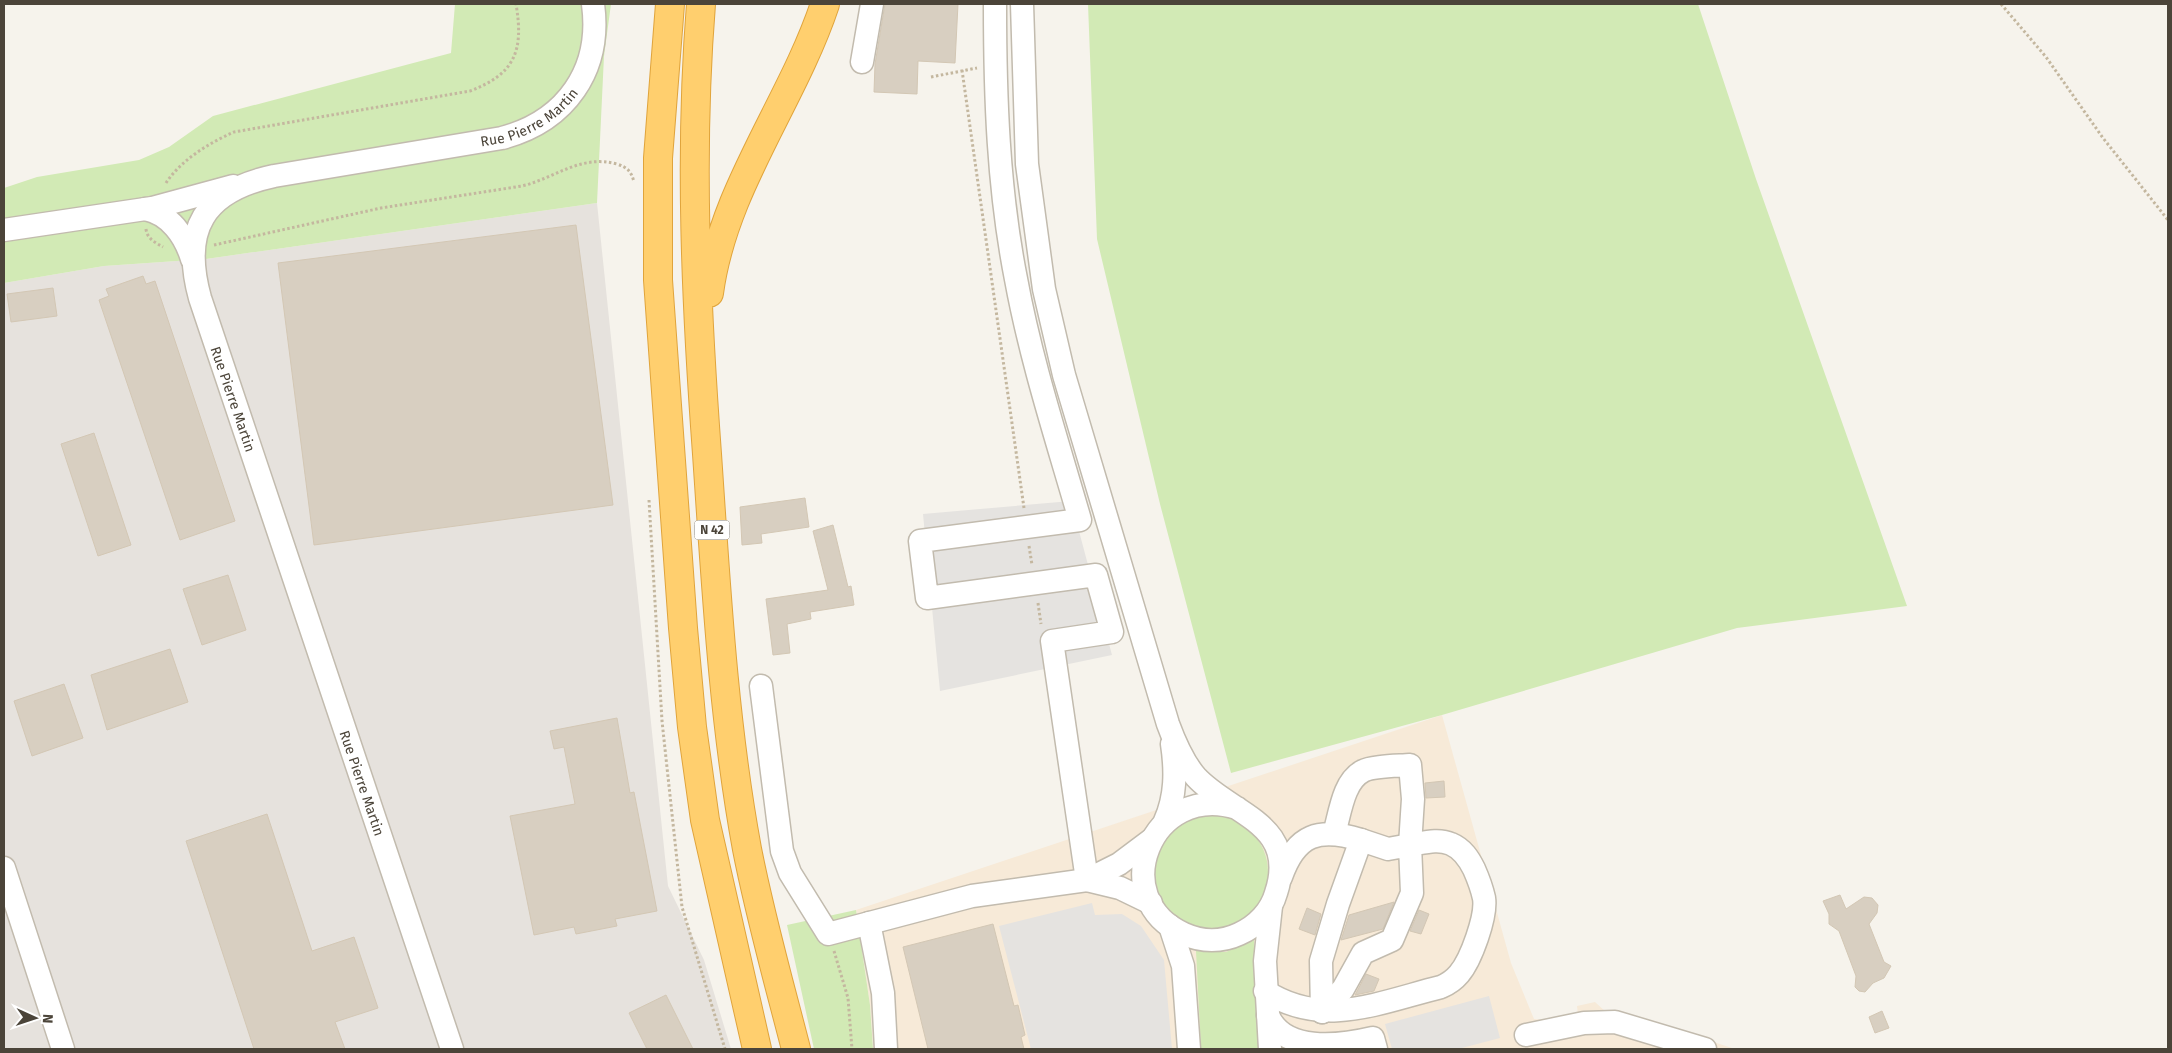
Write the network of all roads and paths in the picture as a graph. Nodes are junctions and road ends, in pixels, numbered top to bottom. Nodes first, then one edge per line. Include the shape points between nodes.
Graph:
1 (516, 4) edge
2 (593, 4) edge
3 (670, 4) edge
4 (701, 4) edge
5 (825, 4) edge
6 (872, 4) edge
7 (995, 4) edge
8 (1022, 4) edge
9 (2001, 4) edge
10 (862, 62) dead end
11 (995, 66) junction
12 (962, 70) junction
13 (931, 77) dead end
14 (620, 165) dead end
15 (243, 183) junction
16 (149, 209) junction
17 (2168, 220) edge
18 (4, 230) edge
19 (192, 254) junction
20 (703, 404) junction
21 (1027, 528) junction
22 (1035, 584) junction
23 (1042, 632) dead end
24 (761, 686) dead end
25 (1168, 724) junction
26 (1237, 808) junction
27 (1165, 821) junction
28 (1334, 834) junction
29 (1151, 840) junction
30 (1361, 840) junction
31 (1410, 845) junction
32 (4, 868) edge
33 (1087, 880) junction
34 (1279, 883) junction
35 (1151, 903) junction
36 (1271, 906) junction
37 (682, 907) dead end
38 (869, 923) junction
39 (1170, 926) junction
40 (828, 934) junction
41 (1266, 1002) junction
42 (1322, 1012) junction
43 (1526, 1035) dead end
44 (63, 1049) edge
45 (452, 1049) edge
46 (726, 1049) edge
47 (757, 1049) edge
48 (796, 1049) edge
49 (852, 1049) edge
50 (886, 1049) edge
51 (1190, 1049) edge
52 (1270, 1049) edge
53 (1376, 1049) edge
54 (1705, 1049) edge

1 - 16 path via 519,32 516,50 501,76 488,84 470,91 234,132 211,143 178,169
2 - 15 street, Rue Pierre Martin via 594,32 588,64 569,99 539,125 502,138
3 - 47 highway, N 42 via 658,158 658,270 683,628 705,820
4 - 20 highway, N 42 via 694,156
5 - 20 highway via 723,230 708,304
6 - 10 street
7 - 11 street
8 - 25 street via 1026,154 1044,289 1064,375
9 - 17 path via 2046,57 2103,138
11 - 12 path
11 - 21 street via 1002,182 1015,277 1038,376 1080,520
12 - 13 path
12 - 21 path
14 - 19 path via 580,163 535,183 381,208
15 - 16 street
15 - 19 street, Rue Pierre Martin via 228,192 203,216
16 - 18 street
16 - 19 street via 173,224
16 - 19 path via 146,233 153,242
19 - 45 street, Rue Pierre Martin via 200,298
20 - 48 highway, N 42 via 722,652 740,800 757,895
21 - 22 path
21 - 22 street via 920,541 927,598
22 - 23 path
22 - 33 street via 1096,575 1112,632 1052,642
24 - 40 street via 782,851 790,873
25 - 26 street via 1195,776
25 - 27 street via 1175,774 1173,797
26 - 27 street via 1212,803 1195,805
26 - 34 street via 1253,817 1271,838 1278,855
27 - 29 street
28 - 30 street
28 - 31 street via 1354,778 1364,770 1410,765 1413,799
28 - 34 street via 1317,835 1300,844 1288,860
29 - 33 street via 1119,864
29 - 35 street via 1143,871
30 - 31 street via 1388,849
30 - 42 street via 1321,961
31 - 42 street via 1412,893 1392,940 1363,953 1343,989
31 - 42 street via 1432,841 1452,844 1468,858 1475,873 1484,898 1484,909 1463,969 1441,987 1341,1011
32 - 44 street
33 - 35 street via 1125,890
33 - 38 street via 994,892
34 - 36 street
35 - 39 street
36 - 39 street via 1253,926 1230,938 1194,938
36 - 41 street via 1265,944
37 - 46 path
38 - 40 street
38 - 50 street via 882,993
39 - 51 street via 1183,966
40 - 49 path via 848,998
41 - 42 street
41 - 52 street
41 - 53 street via 1277,1032 1287,1039 1337,1045 1373,1038
43 - 54 street via 1584,1023 1615,1022

